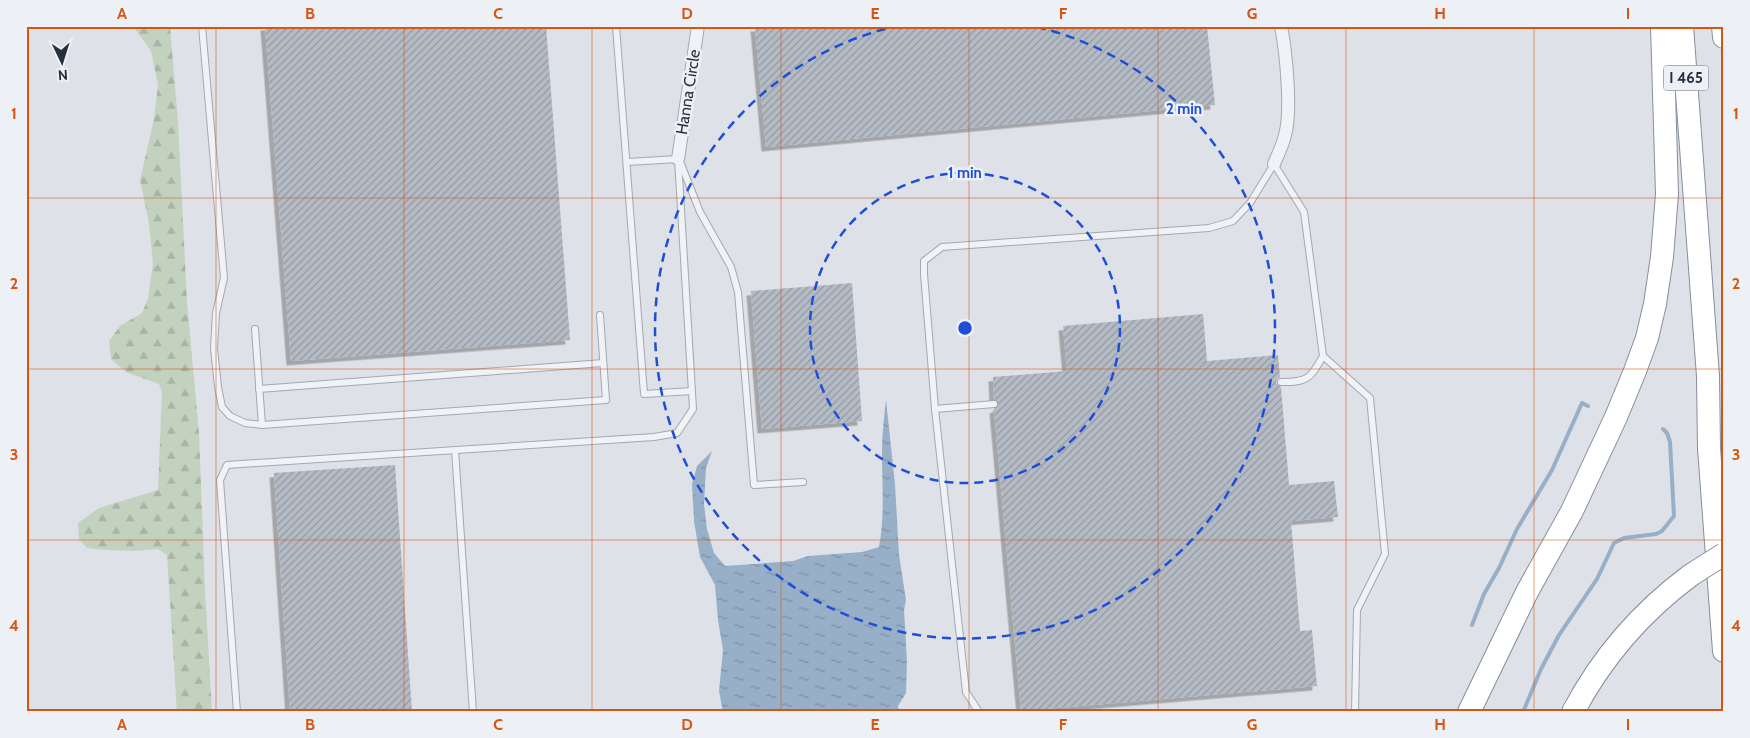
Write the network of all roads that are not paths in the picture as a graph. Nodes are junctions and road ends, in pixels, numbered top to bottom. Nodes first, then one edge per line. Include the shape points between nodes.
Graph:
1 (202, 26) edge
2 (616, 26) edge
3 (698, 26) edge
4 (1282, 26) edge
5 (1662, 26) edge
6 (1682, 26) edge
7 (1723, 26) edge
8 (1724, 37) edge
9 (678, 158) junction
10 (627, 162) junction
11 (1274, 164) junction
12 (600, 315) dead end
13 (255, 329) dead end
14 (1323, 356) junction
15 (603, 363) junction
16 (1281, 382) dead end
17 (260, 389) junction
18 (692, 390) junction
19 (994, 404) dead end
20 (936, 409) junction
21 (262, 425) junction
22 (455, 450) junction
23 (803, 482) dead end
24 (1724, 554) edge
25 (1528, 592) junction
26 (1724, 651) edge
27 (237, 712) edge
28 (474, 712) edge
29 (979, 712) edge
30 (1355, 712) edge
31 (1455, 712) edge
32 (1469, 712) edge
33 (1574, 712) edge

1 - 21 lane via 224,278 216,313 214,348 218,387 222,407 230,416 245,424
2 - 10 lane
3 - 9 street, Hanna Circle
4 - 11 street via 1288,117 1286,135
5 - 25 highway via 1666,202 1662,257 1651,321 1616,417 1572,511
6 - 26 highway, I 465
7 - 8 highway
9 - 10 lane
9 - 18 lane
9 - 23 lane via 700,212 731,267 738,292 754,485
10 - 18 lane via 644,394
11 - 14 lane via 1304,212
11 - 20 lane via 1250,203 1233,221 1209,228 942,247 924,261
12 - 15 lane
13 - 17 lane
14 - 16 lane via 1313,374 1299,382
14 - 30 lane via 1370,398 1385,554 1357,610
15 - 17 lane
15 - 21 lane via 606,400
17 - 21 lane
18 - 22 lane via 693,409 677,432 654,438
19 - 20 lane
20 - 29 lane via 966,692
22 - 27 lane via 227,465 220,480
22 - 28 lane
24 - 33 highway, bridge via 1660,600 1618,643
25 - 31 highway
25 - 32 highway

